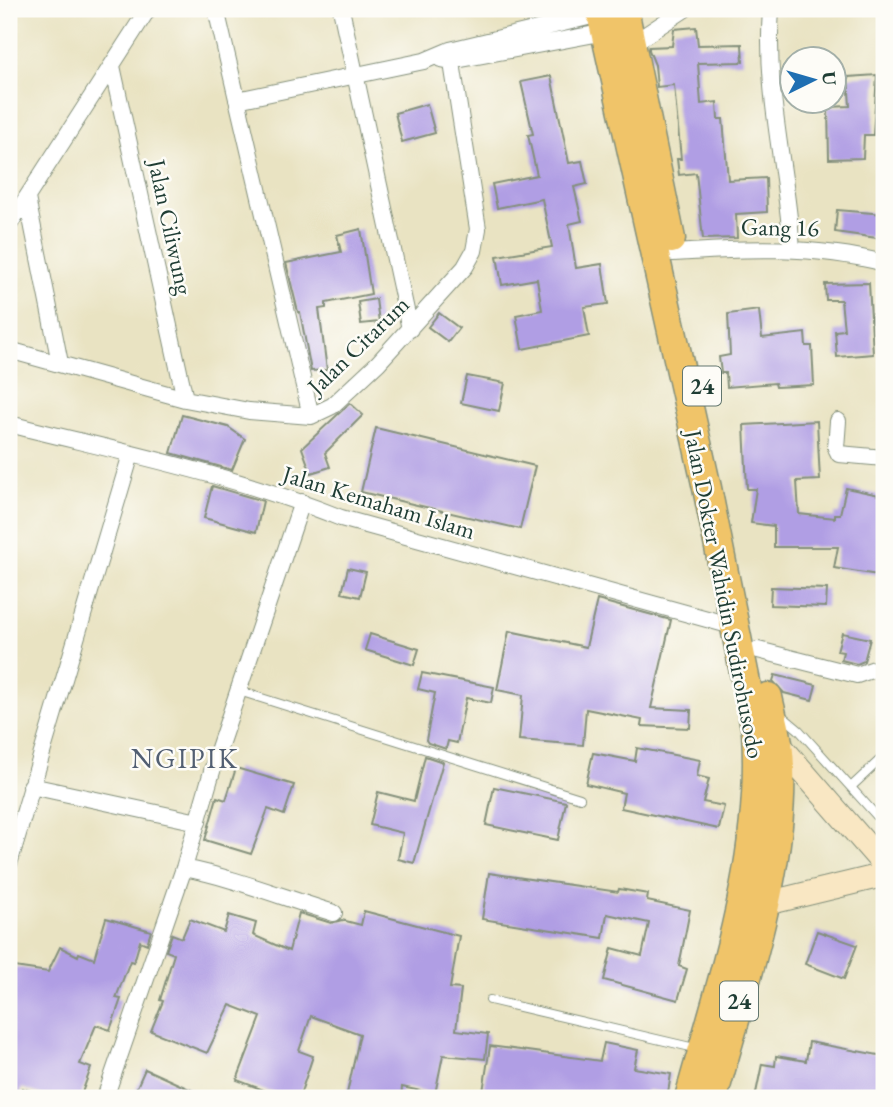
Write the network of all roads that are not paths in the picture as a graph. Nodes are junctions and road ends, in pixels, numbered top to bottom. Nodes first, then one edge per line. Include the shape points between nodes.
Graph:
1 (148, 9) edge
2 (216, 9) edge
3 (341, 9) edge
4 (685, 9) edge
5 (771, 9) edge
6 (616, 21) edge
7 (445, 56) junction
8 (112, 66) junction
9 (354, 73) junction
10 (237, 100) junction
11 (27, 198) junction
12 (9, 225) edge
13 (792, 249) junction
14 (673, 253) junction
15 (884, 262) edge
16 (410, 329) junction
17 (9, 350) edge
18 (60, 363) junction
19 (185, 399) junction
20 (312, 416) junction
21 (838, 421) dead end
22 (9, 424) edge
23 (131, 454) junction
24 (884, 458) edge
25 (302, 502) junction
26 (736, 627) junction
27 (758, 650) junction
28 (884, 661) edge
29 (239, 691) junction
30 (770, 705) junction
31 (767, 738) junction
32 (884, 756) edge
33 (31, 786) junction
34 (851, 787) junction
35 (580, 798) dead end
36 (198, 822) junction
37 (884, 824) edge
38 (9, 864) edge
39 (884, 864) edge
40 (184, 868) junction
41 (884, 875) edge
42 (753, 906) junction
43 (334, 913) dead end
44 (490, 1000) dead end
45 (702, 1050) junction
46 (105, 1098) edge
47 (689, 1098) edge
48 (713, 1098) edge

1 - 8 street
2 - 10 street
3 - 9 street
4 - 6 street
5 - 13 street via 770,89
6 - 7 street
6 - 14 highway, Jalan Dokter Wahidin Sudirohusodo / 24
6 - 26 highway, Jalan Dokter Wahidin Sudirohusodo / 24
7 - 9 street
7 - 16 street, Jalan Citarum via 478,229 465,267
8 - 11 street
8 - 19 street, Jalan Ciliwung
9 - 10 street
9 - 16 street
10 - 20 street
11 - 12 street
11 - 18 street
13 - 14 street, Gang 16
13 - 15 street, Gang 16 via 833,251
14 - 27 highway, Jalan Dokter Wahidin Sudirohusodo / 24
16 - 20 street, Jalan Citarum via 332,407
17 - 18 street, Jalan Citarum
18 - 19 street, Jalan Citarum
19 - 20 street, Jalan Citarum
21 - 24 street via 836,452
22 - 23 street, Jalan Kemaham Islam
23 - 25 street, Jalan Kemaham Islam
23 - 33 street
25 - 26 street, Jalan Kemaham Islam via 341,519
25 - 29 street
26 - 31 highway, Jalan Dokter Wahidin Sudirohusodo / 24
27 - 28 street via 857,675
27 - 30 highway, Jalan Dokter Wahidin Sudirohusodo / 24
29 - 35 lane
29 - 36 street
30 - 31 highway, Jalan Dokter Wahidin Sudirohusodo / 24
30 - 34 lane
31 - 39 main road
31 - 42 highway, Jalan Dokter Wahidin Sudirohusodo / 24 via 758,770
32 - 34 lane
33 - 36 street
33 - 38 street
34 - 37 lane
36 - 40 street
40 - 43 street via 227,876
40 - 46 street
41 - 42 main road
42 - 45 highway, Jalan Dokter Wahidin Sudirohusodo / 24
42 - 48 highway, Jalan Dokter Wahidin Sudirohusodo / 24
44 - 45 lane
45 - 47 highway, Jalan Dokter Wahidin Sudirohusodo / 24

